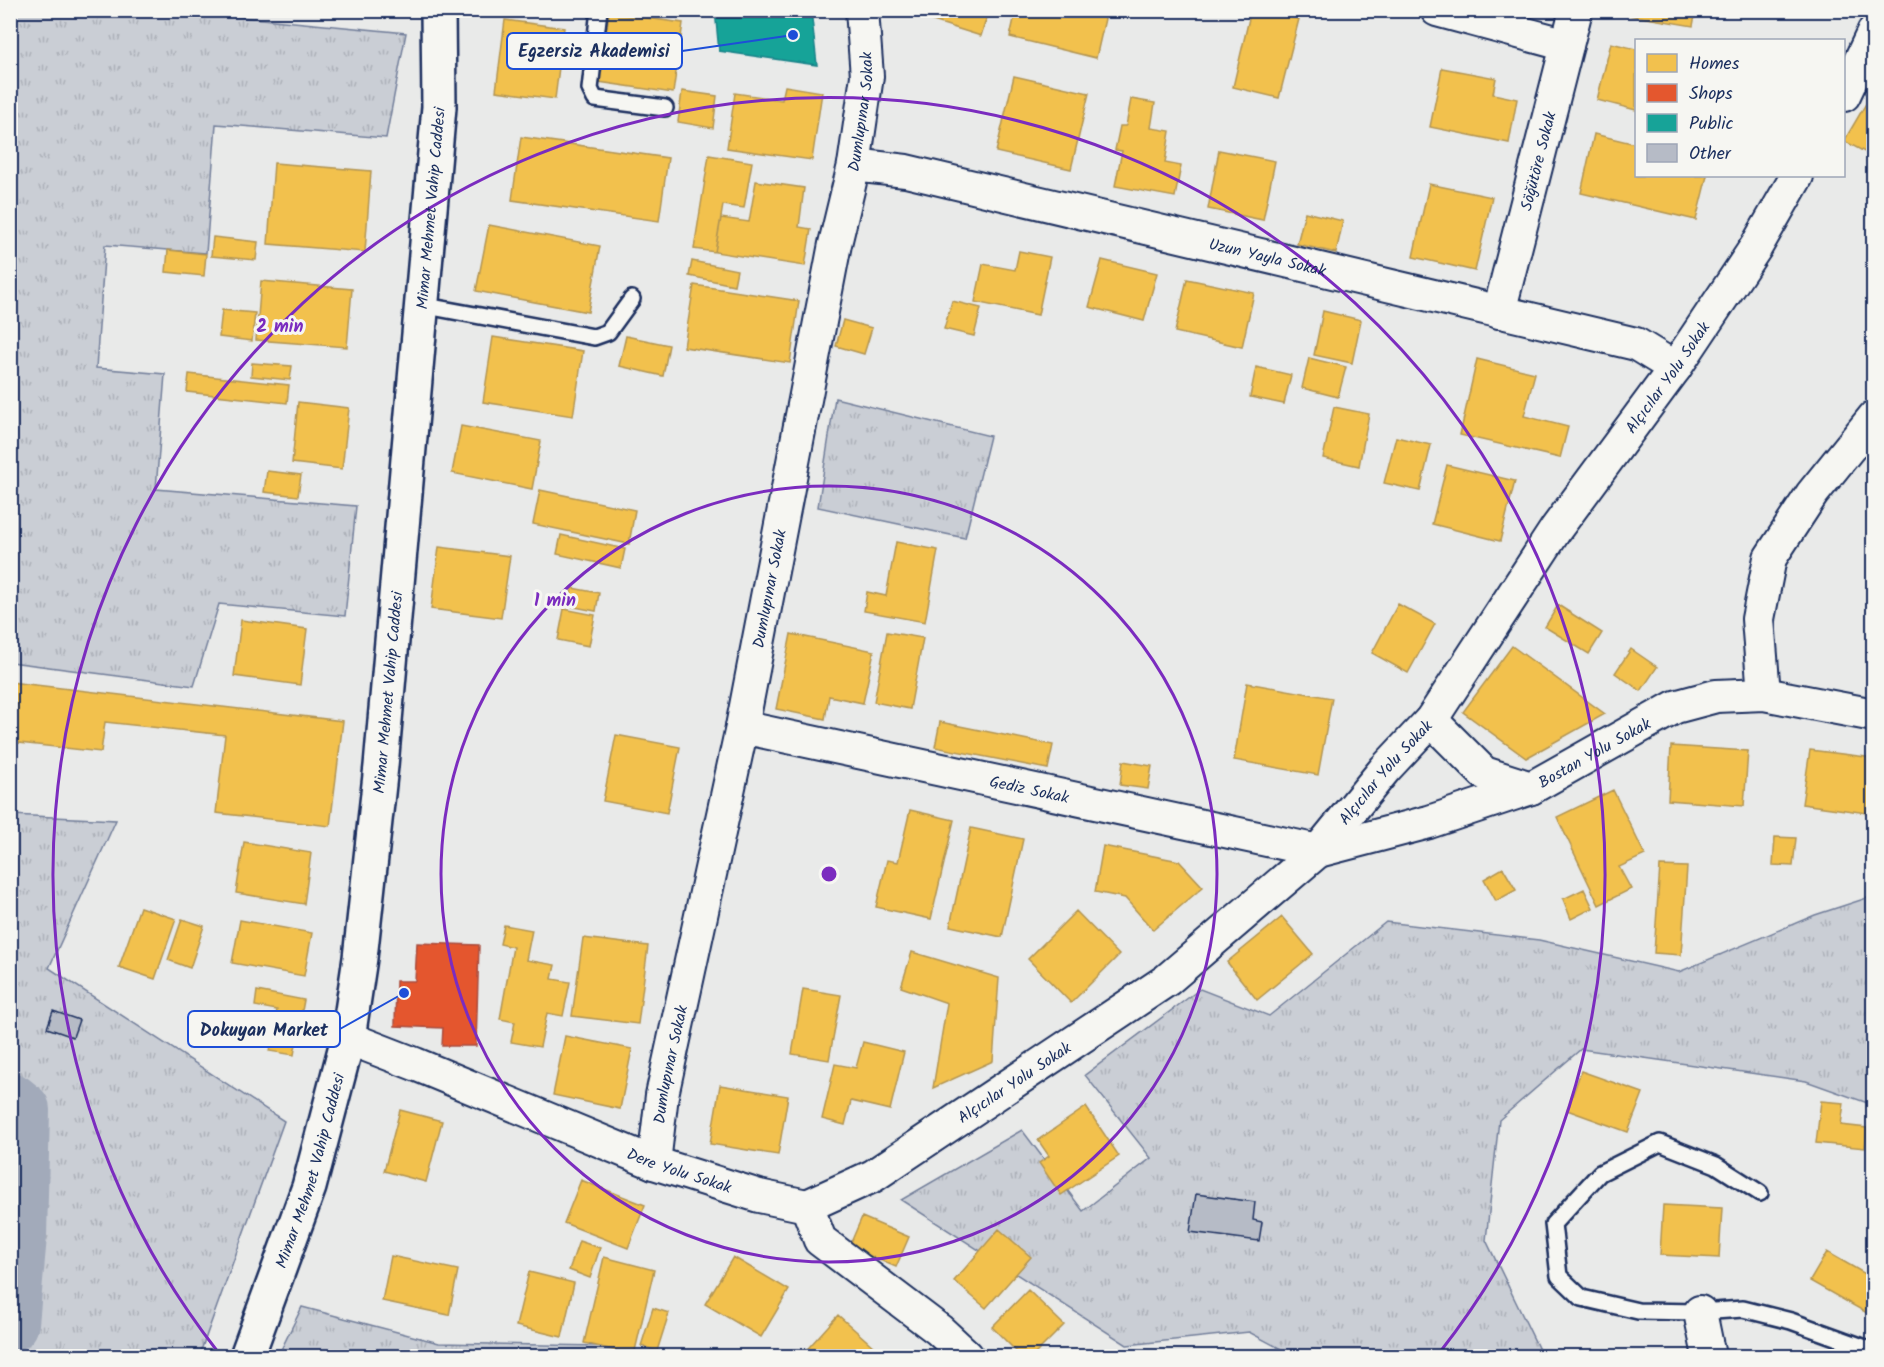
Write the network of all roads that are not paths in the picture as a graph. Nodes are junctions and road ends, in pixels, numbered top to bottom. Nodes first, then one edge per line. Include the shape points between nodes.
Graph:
1 (438, 10) edge
2 (599, 10) edge
3 (862, 10) edge
4 (1437, 10) edge
5 (1576, 10) edge
6 (1874, 31) edge
7 (1567, 45) junction
8 (1845, 93) edge
9 (665, 108) dead end
10 (854, 165) junction
11 (1796, 177) edge
12 (632, 299) dead end
13 (421, 305) junction
14 (1499, 312) junction
15 (1675, 369) junction
16 (1874, 417) edge
17 (1764, 694) junction
18 (1874, 716) edge
19 (1431, 720) junction
20 (742, 727) junction
21 (1531, 788) junction
22 (1318, 851) junction
23 (348, 1038) junction
24 (654, 1163) junction
25 (1761, 1193) dead end
26 (807, 1206) junction
27 (1700, 1312) junction
28 (1874, 1351) edge
29 (247, 1356) edge
30 (968, 1356) edge
31 (1709, 1356) edge

1 - 13 main road, Mimar Mehmet Vahip Caddesi via 439,107
2 - 9 lane via 590,89 595,99
3 - 10 street, Dumlupınar Sokak via 867,76
4 - 7 street
5 - 7 street, Söğütöre Sokak
6 - 8 street
7 - 14 street, Söğütöre Sokak
10 - 14 street, Uzun Yayla Sokak via 906,171
10 - 20 street, Dumlupınar Sokak via 832,256
11 - 15 street, Alçıcılar Yolu Sokak via 1756,247
12 - 13 lane via 608,332 594,337
13 - 23 main road, Mimar Mehmet Vahip Caddesi via 381,766
14 - 15 street, Uzun Yayla Sokak via 1636,344
15 - 19 street, Alçıcılar Yolu Sokak via 1556,529
16 - 17 street via 1812,494 1770,558 1758,619
17 - 18 street, Bostan Yolu Sokak
17 - 21 street, Bostan Yolu Sokak via 1716,696 1675,707
19 - 21 street via 1484,773
19 - 22 street, Alçıcılar Yolu Sokak
20 - 22 street, Gediz Sokak
20 - 24 street, Dumlupınar Sokak via 662,1095
21 - 22 street, Bostan Yolu Sokak via 1429,822
22 - 26 street, Alçıcılar Yolu Sokak via 1167,980 873,1176
23 - 24 street, Dere Yolu Sokak
23 - 29 main road, Mimar Mehmet Vahip Caddesi via 309,1187
24 - 26 street, Dere Yolu Sokak via 759,1196
25 - 27 lane via 1716,1165 1660,1143 1600,1173 1553,1224 1559,1276 1582,1298 1638,1311
26 - 30 street via 820,1240
27 - 28 lane via 1743,1309 1791,1321
27 - 31 street

